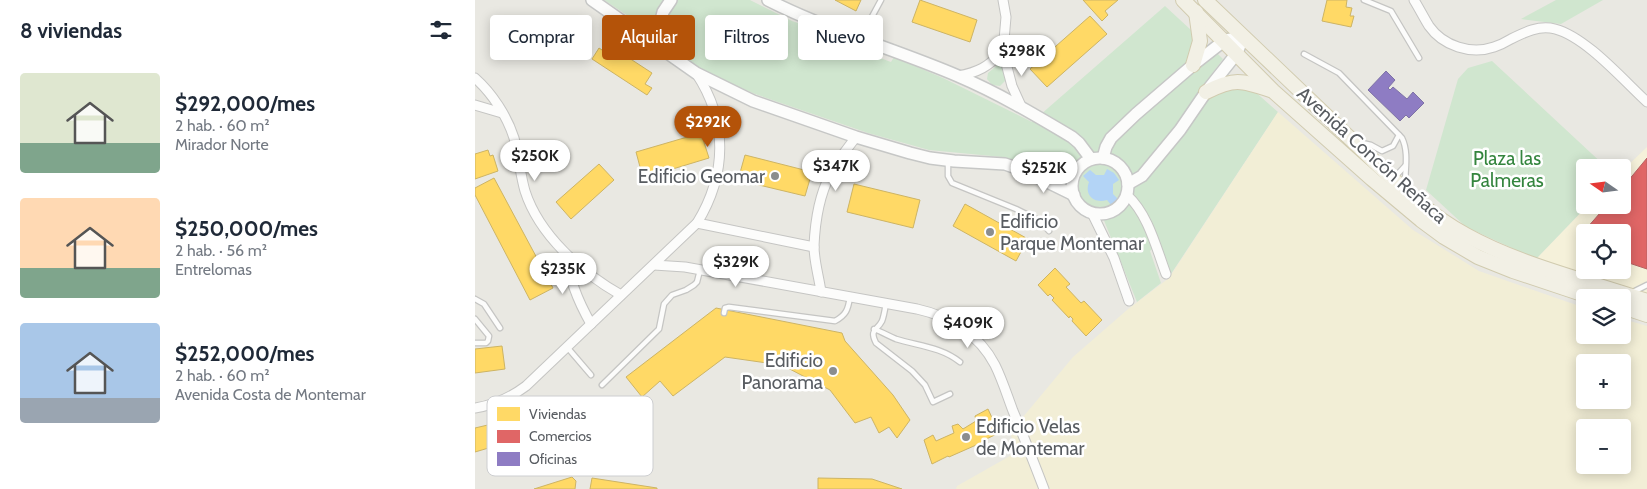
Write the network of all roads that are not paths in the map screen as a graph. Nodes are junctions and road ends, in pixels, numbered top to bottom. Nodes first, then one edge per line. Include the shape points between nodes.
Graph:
1 (592, 0) edge
2 (671, 0) edge
3 (768, 0) edge
4 (881, 0) edge
5 (1003, 0) edge
6 (1183, 0) edge
7 (1205, 0) edge
8 (1364, 0) edge
9 (1413, 0) edge
10 (1196, 12) junction
11 (612, 15) edge
12 (662, 15) edge
13 (799, 15) edge
14 (873, 15) edge
15 (1243, 37) junction
16 (1225, 40) junction
17 (883, 47) edge
18 (1003, 52) junction
19 (1237, 53) junction
20 (1304, 54) dead end
21 (1419, 58) dead end
22 (678, 60) edge
23 (1193, 65) junction
24 (696, 73) junction
25 (958, 76) junction
26 (475, 78) edge
27 (1273, 91) junction
28 (1206, 92) junction
29 (1647, 102) edge
30 (475, 105) edge
31 (1023, 108) junction
32 (502, 113) junction
33 (1399, 135) junction
34 (856, 137) junction
35 (1353, 141) junction
36 (1103, 158) junction
37 (1091, 159) junction
38 (948, 160) junction
39 (1405, 166) junction
40 (1384, 180) junction
41 (1127, 189) junction
42 (1405, 190) junction
43 (1073, 194) junction
44 (1092, 213) junction
45 (697, 223) junction
46 (1049, 231) dead end
47 (814, 247) junction
48 (567, 256) junction
49 (654, 265) junction
50 (699, 270) junction
51 (1166, 274) dead end
52 (1647, 285) edge
53 (1593, 289) edge
54 (821, 292) junction
55 (1576, 292) edge
56 (621, 295) junction
57 (850, 296) junction
58 (1631, 297) edge
59 (475, 299) edge
60 (1129, 301) dead end
61 (886, 303) junction
62 (1631, 304) edge
63 (1646, 307) edge
64 (724, 313) dead end
65 (475, 319) edge
66 (591, 324) junction
67 (499, 328) dead end
68 (874, 329) junction
69 (475, 343) edge
70 (567, 347) junction
71 (961, 362) dead end
72 (591, 375) dead end
73 (602, 385) dead end
74 (950, 394) dead end
75 (511, 396) edge
76 (1044, 489) edge

1 - 11 street
2 - 12 street
3 - 13 street
4 - 14 lane
5 - 18 street via 1006,17
6 - 10 main road, Avenida Concón Reñaca
7 - 15 main road, Avenida Concón Reñaca
8 - 21 lane via 1391,11
9 - 29 street via 1434,32 1447,42 1464,48 1496,47 1525,31 1536,29 1553,29 1569,34
10 - 16 main road, Avenida Concón Reñaca
10 - 23 main road via 1200,41
15 - 16 street
15 - 19 street
15 - 35 main road, Avenida Concón Reñaca
16 - 19 main road, Avenida Concón Reñaca
16 - 23 street
17 - 25 street
18 - 25 street via 975,73
18 - 31 street via 1012,86
19 - 27 main road, Avenida Concón Reñaca
19 - 28 street
20 - 33 lane via 1339,73
22 - 24 street
23 - 36 street via 1111,138
24 - 34 street via 753,101
24 - 45 street via 715,111 720,148 714,187
25 - 31 street
26 - 32 street
27 - 28 main road via 1246,81 1235,81
27 - 40 main road, Avenida Concón Reñaca
28 - 41 street via 1180,130
30 - 32 street
31 - 37 street via 1072,137
32 - 48 street via 513,136 531,204
33 - 35 lane via 1393,146 1382,150
33 - 39 lane via 1407,148
34 - 38 street
34 - 47 street via 829,176 817,218
35 - 40 main road, Avenida Concón Reñaca
36 - 37 street
36 - 41 street via 1123,169
37 - 43 street via 1083,163 1073,177
38 - 43 street via 1005,164
38 - 46 lane via 948,176 952,183 1016,209 1040,221
39 - 40 lane
39 - 42 lane
40 - 42 main road, Avenida Concón Reñaca
40 - 55 main road, Avenida Concón Reñaca via 1421,220 1461,248
41 - 44 street via 1123,202 1117,208 1101,214
41 - 51 street via 1151,232
42 - 53 main road, Avenida Concón Reñaca via 1438,218 1465,235
43 - 44 street via 1084,209
44 - 60 street via 1114,258
45 - 47 street
45 - 49 street
47 - 54 street
48 - 56 street
48 - 66 street via 573,287
49 - 50 street
49 - 56 street
50 - 54 street
50 - 73 lane via 694,285 672,295 664,304 659,329
52 - 58 lane
54 - 57 street
56 - 66 street
57 - 61 street
57 - 64 lane via 844,316 835,321 729,307
59 - 67 lane via 484,304
61 - 68 lane via 882,321
61 - 76 street via 941,316 963,328 981,345 995,364
62 - 63 main road, Avenida Concón Reñaca
65 - 69 lane via 489,336 485,343
66 - 70 street
68 - 71 lane via 937,349
68 - 74 lane via 876,343 912,371 925,385 933,402
70 - 72 lane
70 - 75 street

